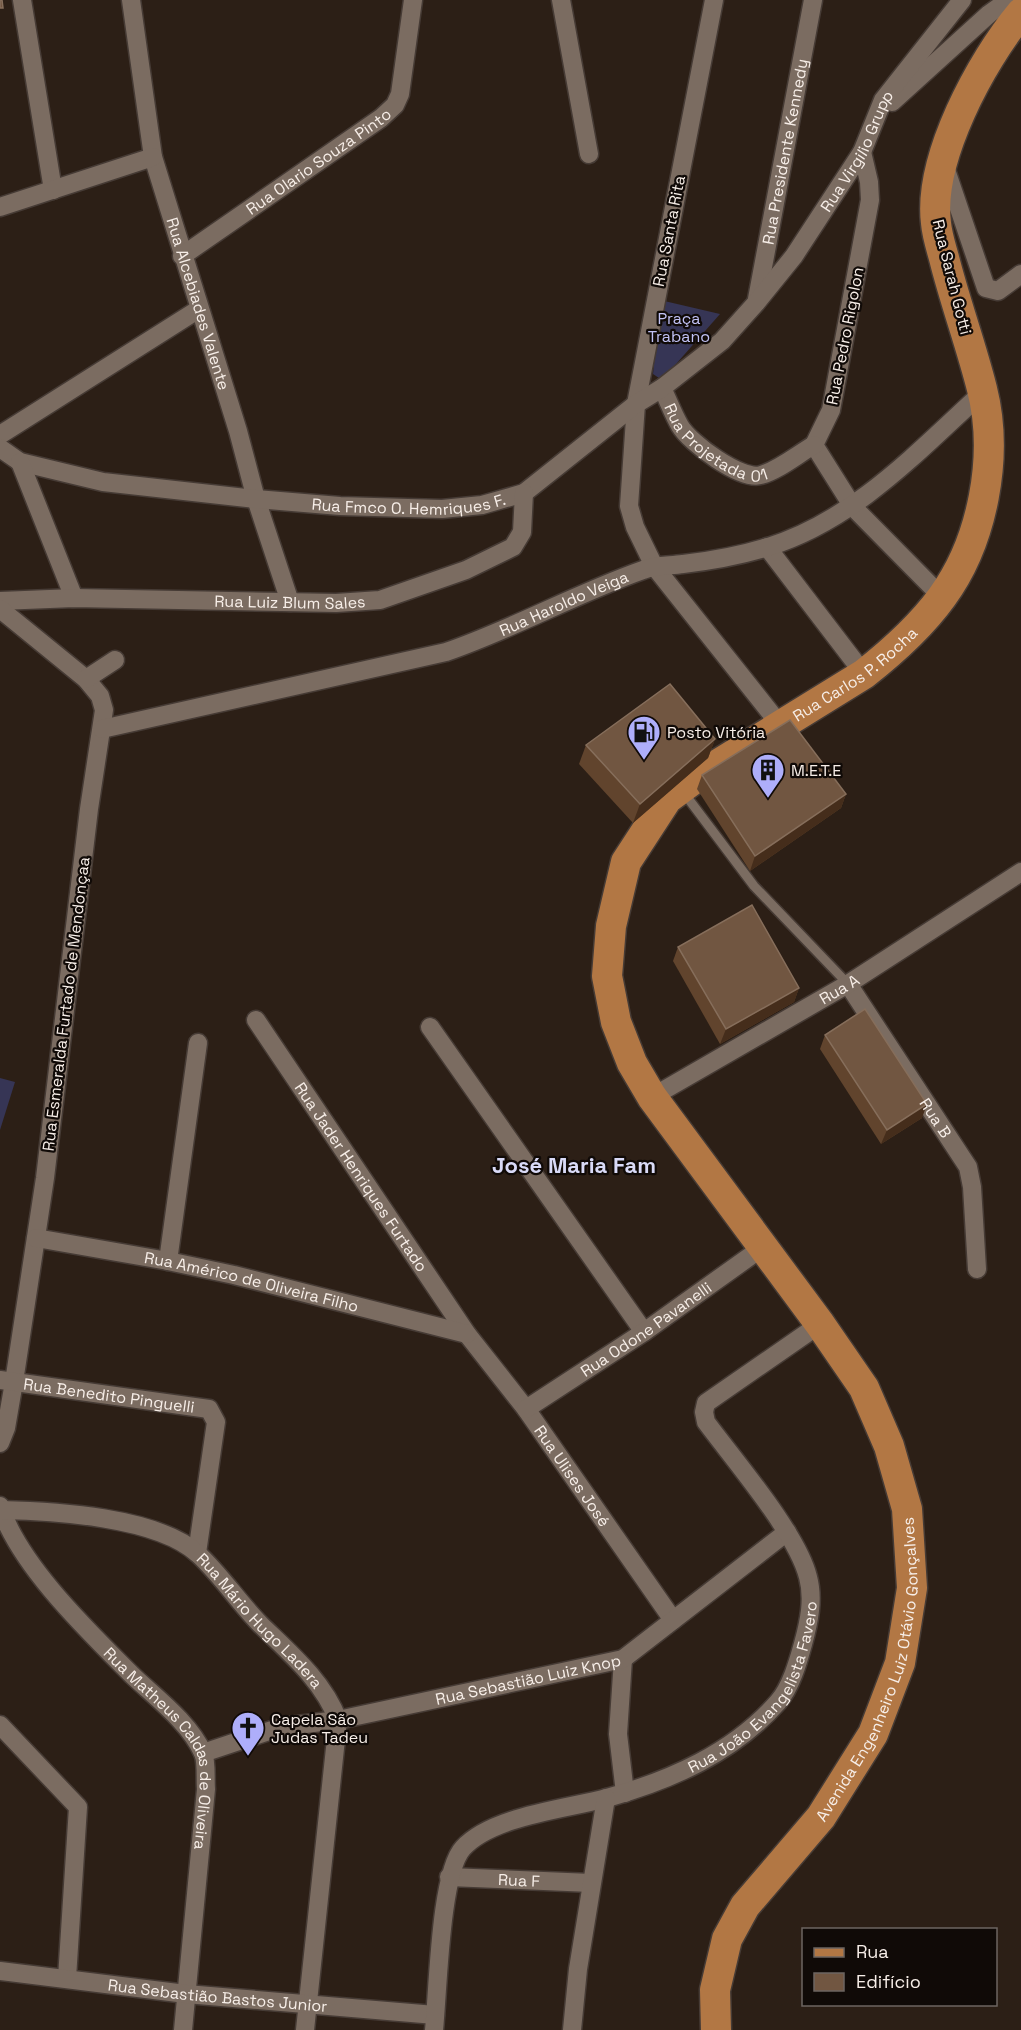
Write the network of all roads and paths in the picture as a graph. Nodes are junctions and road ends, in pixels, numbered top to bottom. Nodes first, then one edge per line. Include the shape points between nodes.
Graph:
1 (22, 0) edge
2 (131, 0) edge
3 (413, 0) edge
4 (561, 0) edge
5 (714, 0) edge
6 (813, 0) edge
7 (962, 0) edge
8 (1016, 0) edge
9 (1021, 13) edge
10 (875, 118) junction
11 (590, 153) dead end
12 (862, 153) junction
13 (153, 157) junction
14 (943, 161) junction
15 (53, 190) junction
16 (0, 207) edge
17 (182, 256) junction
18 (1021, 274) edge
19 (756, 303) junction
20 (199, 309) junction
21 (663, 388) junction
22 (983, 392) junction
23 (636, 404) junction
24 (0, 435) edge
25 (814, 445) junction
26 (0, 448) edge
27 (20, 462) junction
28 (524, 493) junction
29 (256, 499) junction
30 (853, 507) junction
31 (767, 547) junction
32 (654, 566) junction
33 (942, 597) junction
34 (74, 598) junction
35 (0, 601) edge
36 (290, 602) junction
37 (0, 609) edge
38 (115, 660) dead end
39 (864, 674) junction
40 (86, 679) junction
41 (781, 726) junction
42 (102, 729) junction
43 (681, 789) junction
44 (1021, 872) edge
45 (848, 984) junction
46 (256, 1020) dead end
47 (430, 1028) dead end
48 (198, 1043) dead end
49 (652, 1097) junction
50 (36, 1238) junction
51 (763, 1247) junction
52 (168, 1261) junction
53 (977, 1269) dead end
54 (820, 1324) junction
55 (644, 1332) junction
56 (467, 1334) junction
57 (7, 1381) edge
58 (526, 1409) junction
59 (0, 1443) edge
60 (1, 1508) edge
61 (787, 1532) junction
62 (198, 1553) junction
63 (673, 1620) junction
64 (623, 1659) junction
65 (338, 1720) junction
66 (0, 1725) edge
67 (203, 1753) junction
68 (625, 1792) junction
69 (606, 1798) junction
70 (449, 1877) junction
71 (591, 1883) junction
72 (0, 1971) edge
73 (67, 1978) junction
74 (186, 1994) junction
75 (307, 2004) junction
76 (435, 2023) edge
77 (183, 2030) edge
78 (305, 2030) edge
79 (572, 2030) edge
80 (716, 2030) edge

1 - 15 street
2 - 13 street, Rua Alcebiades Valente
3 - 17 street, Rua Olario Souza Pinto via 400,94 395,105
4 - 11 street
5 - 23 street, Rua Santa Rita
6 - 19 street, Rua Presidente Kennedy
7 - 10 street, Rua Virgilio Grupp via 892,88
8 - 10 street via 989,14
9 - 14 main road, Rua Sarah Gotti via 986,59
10 - 12 street, Rua Virgilio Grupp
12 - 19 street, Rua Virgilio Grupp via 794,256
12 - 25 street, Rua Pedro Rigolon via 870,200 831,410
13 - 15 street
13 - 17 street, Rua Alcebiades Valente
14 - 18 street, Rua Sarah Gotti via 986,288 998,291
14 - 22 main road, Rua Sarah Gotti via 936,191 936,223
15 - 16 street
17 - 20 street, Rua Alcebiades Valente
19 - 21 street, Rua Fmco O. Hemriques F. via 722,341
20 - 24 street
20 - 29 street, Rua Alcebiades Valente
21 - 23 street, Rua Fmco O. Hemriques F.
21 - 25 street, Rua Projetada 01 via 689,437 738,473 762,475
22 - 30 street, Rua Haroldo Veiga
22 - 33 main road, Rua Carlos P. Rocha via 990,461 985,499 965,555
23 - 28 street, Rua Fmco O. Hemriques F.
23 - 32 street, Rua Santa Rita via 629,506
25 - 30 street
26 - 27 street, Rua Fmco O. Hemriques F.
27 - 29 street, Rua Fmco O. Hemriques F. via 103,482
27 - 34 street
28 - 29 street, Rua Fmco O. Hemriques F. via 482,505 442,509
28 - 36 street, Rua Luiz Blum Sales via 522,532 513,547 466,570 380,600
29 - 36 street, Rua Alcebiades Valente
30 - 31 street, Rua Haroldo Veiga
30 - 33 street
31 - 32 street, Rua Haroldo Veiga via 685,564
31 - 39 street
32 - 41 street, Rua Santa Rita
32 - 42 street, Rua Haroldo Veiga via 488,638 446,652
33 - 39 main road, Rua Carlos P. Rocha
34 - 35 street, Rua Luiz Blum Sales
34 - 36 street, Rua Luiz Blum Sales
37 - 40 street, Rua Esmeralda Furtado de Mendonçaa
38 - 40 street
39 - 41 main road, Rua Carlos P. Rocha
40 - 42 street, Rua Esmeralda Furtado de Mendonçaa via 100,696 104,710
41 - 43 main road, Rua Carlos P. Rocha
42 - 50 street, Rua Esmeralda Furtado de Mendonçaa
43 - 45 lane via 754,886
43 - 49 main road, Rua Carlos P. Rocha via 667,799 626,862 611,926 607,976 616,1022 632,1063
44 - 45 street, Rua A
45 - 49 street, Rua A
45 - 53 street, Rua B via 968,1167
46 - 56 street, Rua Jader Henriques Furtado
47 - 55 street
48 - 52 street
49 - 51 main road, Avenida Engenheiro Luiz Otávio Gonçalves
50 - 52 street, Rua Américo de Oliveira Filho
50 - 57 street, Rua Esmeralda Furtado de Mendonçaa
51 - 54 main road, Avenida Engenheiro Luiz Otávio Gonçalves
51 - 55 street, Rua Odone Pavanelli
52 - 56 street, Rua Américo de Oliveira Filho
54 - 61 street, Rua João Evangelista Favero via 706,1403 704,1412 706,1422
54 - 80 main road, Avenida Engenheiro Luiz Otávio Gonçalves via 864,1388 890,1446 907,1509 912,1588 900,1663 873,1734 821,1817 745,1906 727,1939 715,1990
55 - 58 street, Rua Odone Pavanelli
56 - 58 street, Rua Ulises José
57 - 59 street, Rua Esmeralda Furtado de Mendonçaa via 6,1428
57 - 62 street, Rua Benedito Pinguelli via 209,1409 214,1415
58 - 63 street, Rua Ulises José
60 - 62 street, Rua Mário Hugo Ladera via 144,1527 170,1535
60 - 67 street, Rua Matheus Caldas de Oliveira via 42,1579 131,1674 176,1715
61 - 63 street, Rua Sebastião Luiz Knop
61 - 68 street, Rua João Evangelista Favero via 808,1576 811,1615 797,1666 779,1701 720,1753 668,1778
62 - 65 street, Rua Mário Hugo Ladera via 244,1607 314,1678
63 - 64 street, Rua Sebastião Luiz Knop
64 - 65 street, Rua Sebastião Luiz Knop
64 - 68 street via 618,1734
65 - 67 street, Rua Sebastião Luiz Knop via 281,1727
65 - 75 street
66 - 73 street via 78,1807
67 - 74 street, Rua Matheus Caldas de Oliveira via 206,1789
68 - 69 street, Rua João Evangelista Favero
69 - 70 street, Rua João Evangelista Favero via 502,1824 473,1838 461,1850
69 - 71 street
70 - 71 street, Rua F
70 - 76 street, Rua João Evangelista Favero
71 - 79 street
72 - 73 street, Rua Sebastião Bastos Junior
73 - 74 street, Rua Sebastião Bastos Junior
74 - 75 street, Rua Sebastião Bastos Junior
74 - 77 street, Rua Matheus Caldas de Oliveira
75 - 76 street, Rua Sebastião Bastos Junior
75 - 78 street

